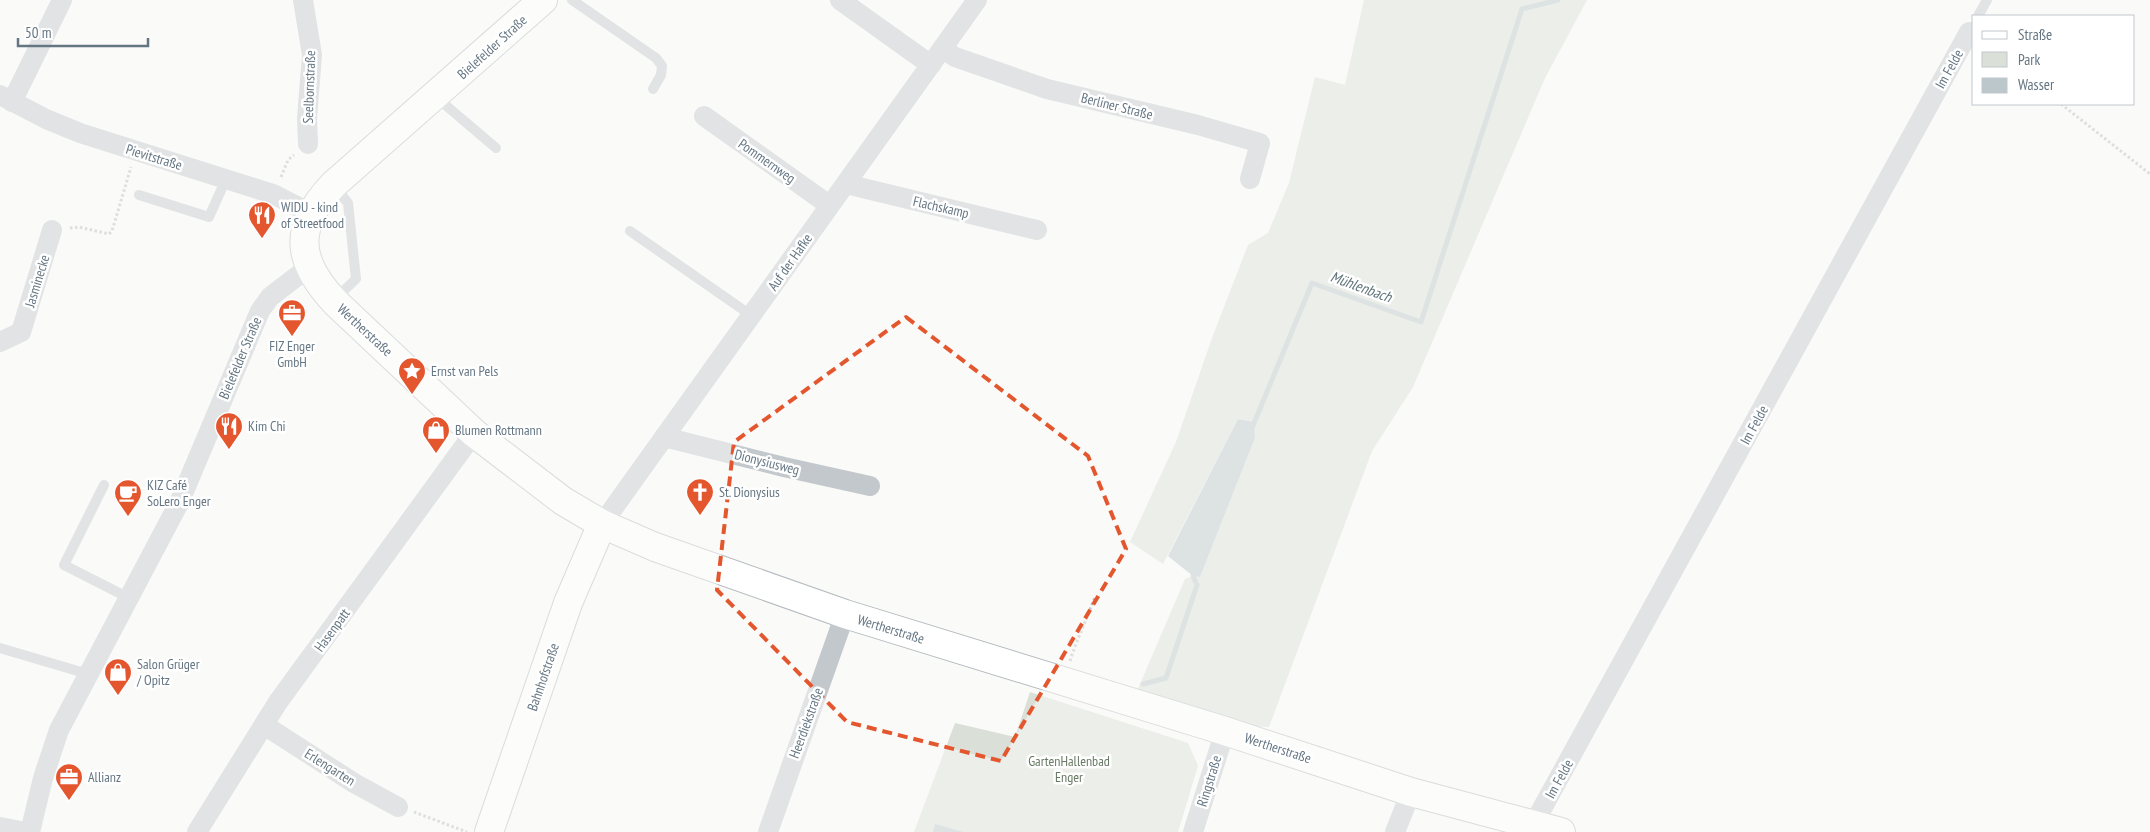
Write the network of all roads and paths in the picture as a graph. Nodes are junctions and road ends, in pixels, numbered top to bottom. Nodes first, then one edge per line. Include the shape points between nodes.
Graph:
1 (62, 0) edge
2 (303, 0) edge
3 (544, 0) edge
4 (572, 0) edge
5 (840, 0) edge
6 (977, 0) edge
7 (1987, 0) edge
8 (1980, 15) edge
9 (1972, 31) edge
10 (942, 49) junction
11 (931, 65) junction
12 (653, 89) dead end
13 (435, 96) junction
14 (6, 98) edge
15 (2063, 105) edge
16 (704, 116) dead end
17 (308, 144) joint
18 (496, 148) dead end
19 (136, 152) junction
20 (2150, 174) edge
21 (226, 179) junction
22 (1250, 179) dead end
23 (846, 184) junction
24 (333, 185) junction
25 (139, 194) dead end
26 (274, 194) junction
27 (829, 205) junction
28 (310, 213) junction
29 (52, 230) joint
30 (1037, 230) dead end
31 (630, 231) dead end
32 (309, 267) junction
33 (334, 301) junction
34 (752, 316) junction
35 (0, 342) edge
36 (474, 433) junction
37 (664, 437) junction
38 (104, 485) dead end
39 (870, 486) dead end
40 (602, 524) junction
41 (1096, 597) dead end
42 (129, 598) junction
43 (845, 614) junction
44 (0, 648) edge
45 (88, 674) junction
46 (1063, 681) junction
47 (264, 725) junction
48 (1224, 730) junction
49 (1411, 792) junction
50 (398, 807) joint
51 (1534, 825) junction
52 (0, 827) edge
53 (26, 832) edge
54 (30, 832) edge
55 (197, 832) edge
56 (467, 832) edge
57 (489, 832) edge
58 (768, 832) edge
59 (1193, 832) edge
60 (1395, 832) edge
61 (1561, 832) edge

1 - 14 street
2 - 17 street, Seelbornstraße via 312,54 306,118
3 - 13 main road, Bielefelder Straße
4 - 12 lane via 656,58 662,66
5 - 11 street
6 - 10 street, Auf der Hafke
7 - 8 lane, Im Felde
9 - 51 street, Im Felde
10 - 11 street, Auf der Hafke
10 - 22 street, Berliner Straße via 955,57 1047,89 1260,143
11 - 23 street, Auf der Hafke
13 - 18 lane
13 - 24 main road, Bielefelder Straße
14 - 19 street, Pievitstraße via 46,120
15 - 20 path
16 - 27 street, Pommernweg
17 - 26 path via 288,160
19 - 21 street, Pievitstraße
19 - 29 path via 109,234 79,227
21 - 25 lane via 209,217
21 - 26 street, Pievitstraße
23 - 27 street, Auf der Hafke
23 - 30 street, Flachskamp
24 - 28 main road, Bielefelder Straße
24 - 33 lane via 348,203 356,278
26 - 28 street, Pievitstraße
27 - 34 street, Auf der Hafke
28 - 32 main road, Bielefelder Straße via 304,238
29 - 35 street, Jasminecke via 21,332
31 - 34 lane
32 - 33 main road, Wertherstraße
32 - 42 street, Bielefelder Straße via 270,297 260,311 179,503
33 - 36 main road, Wertherstraße
34 - 37 street, Auf der Hafke
36 - 40 main road, Wertherstraße via 563,501
36 - 47 street, Hasenpatt
37 - 39 street, Dionysiusweg
37 - 40 street, Auf der Hafke
38 - 42 lane via 64,565
40 - 43 main road, Wertherstraße via 655,547
40 - 57 main road, Bahnhofstraße via 568,603
41 - 46 path
42 - 45 street, Bielefelder Straße
43 - 46 main road, Wertherstraße
43 - 58 street, Heerdiekstraße
44 - 45 lane
45 - 54 street, Bielefelder Straße via 50,754
46 - 48 main road, Wertherstraße
47 - 50 street, Erlengarten
47 - 55 street, Hasenpatt
48 - 49 main road, Wertherstraße
48 - 59 street, Ringstraße
49 - 51 main road, Wertherstraße
49 - 60 street
50 - 56 path
51 - 61 main road, Wertherstraße
52 - 53 street

